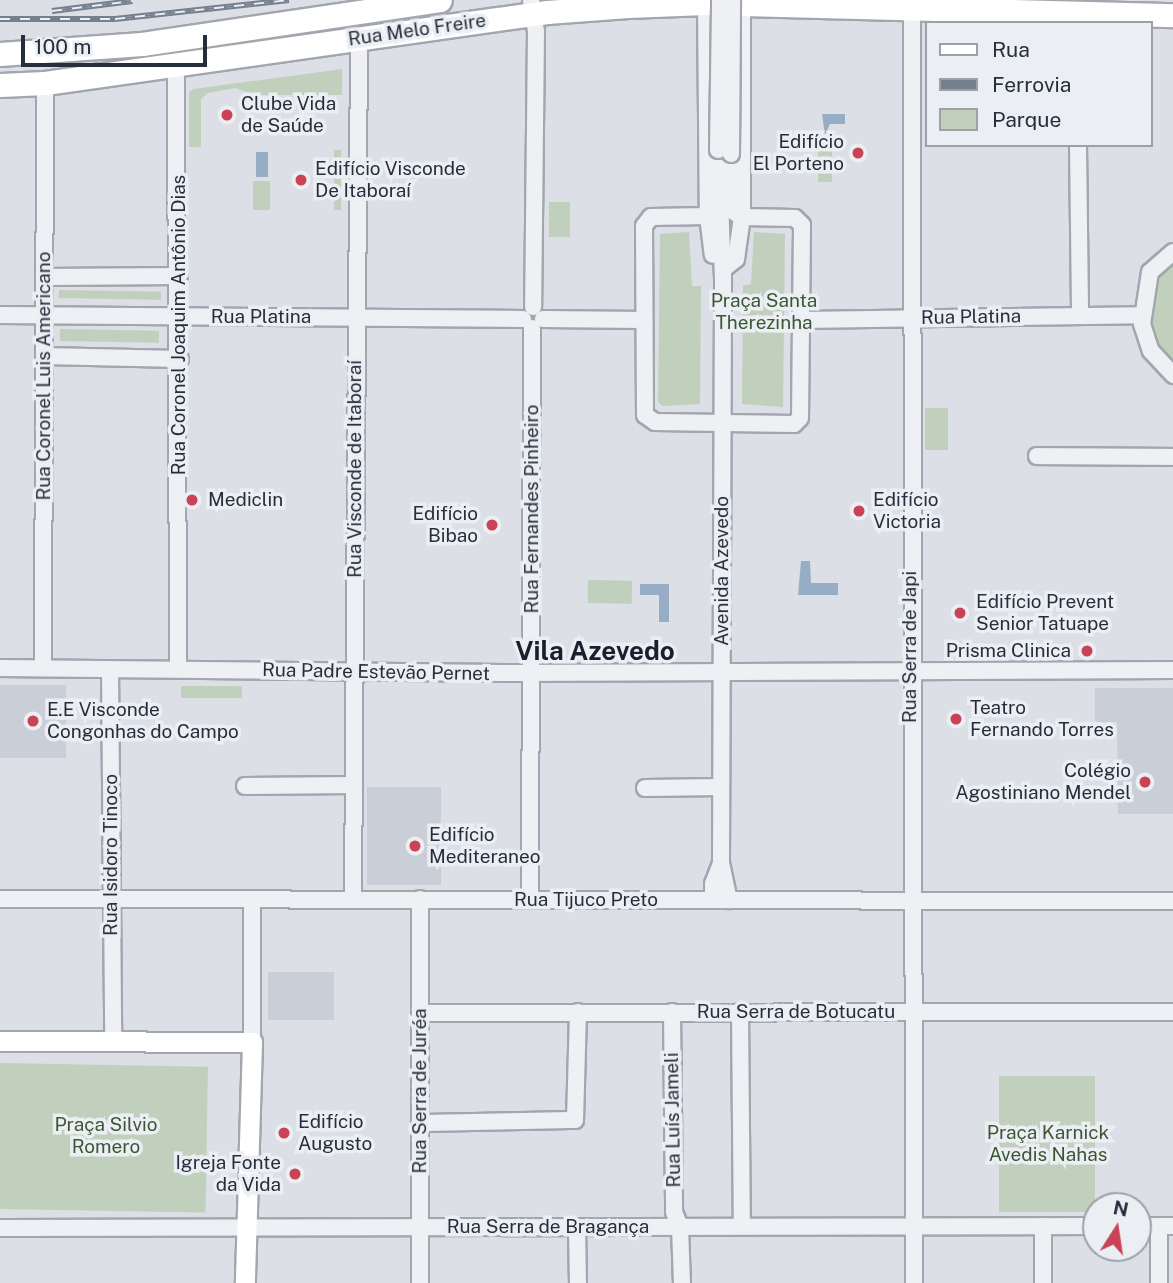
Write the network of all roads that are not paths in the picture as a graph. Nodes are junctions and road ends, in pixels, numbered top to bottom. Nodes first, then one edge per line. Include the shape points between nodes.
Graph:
1 (440, 0) edge
2 (713, 2) edge
3 (737, 2) edge
4 (914, 5) edge
5 (533, 7) edge
6 (1173, 15) edge
7 (1077, 18) edge
8 (359, 38) junction
9 (0, 54) edge
10 (176, 65) junction
11 (45, 83) junction
12 (0, 85) edge
13 (1078, 147) edge
14 (724, 152) junction
15 (731, 211) junction
16 (708, 216) junction
17 (1173, 252) edge
18 (723, 271) junction
19 (179, 276) junction
20 (44, 277) junction
21 (0, 315) edge
22 (44, 315) junction
23 (1080, 315) junction
24 (1142, 315) junction
25 (180, 317) junction
26 (355, 317) junction
27 (533, 318) junction
28 (911, 318) junction
29 (643, 320) junction
30 (801, 320) junction
31 (44, 356) junction
32 (180, 359) junction
33 (1173, 375) edge
34 (723, 423) junction
35 (1037, 456) dead end
36 (1173, 457) edge
37 (0, 667) edge
38 (43, 668) junction
39 (110, 669) junction
40 (178, 669) junction
41 (1173, 670) edge
42 (910, 671) junction
43 (354, 672) junction
44 (722, 672) junction
45 (531, 673) junction
46 (354, 785) junction
47 (245, 786) dead end
48 (721, 787) junction
49 (645, 788) dead end
50 (0, 899) edge
51 (353, 899) junction
52 (530, 899) junction
53 (112, 900) junction
54 (252, 900) junction
55 (420, 900) junction
56 (721, 900) junction
57 (911, 900) junction
58 (1173, 901) edge
59 (578, 1012) junction
60 (672, 1012) junction
61 (740, 1012) junction
62 (912, 1012) junction
63 (1173, 1012) edge
64 (420, 1013) junction
65 (0, 1041) edge
66 (113, 1042) junction
67 (252, 1042) junction
68 (420, 1123) junction
69 (742, 1226) junction
70 (913, 1226) junction
71 (1044, 1226) junction
72 (1082, 1226) edge
73 (1166, 1226) edge
74 (577, 1227) junction
75 (680, 1227) junction
76 (0, 1228) edge
77 (247, 1228) junction
78 (420, 1228) junction
79 (245, 1283) edge
80 (419, 1283) edge
81 (578, 1283) edge
82 (682, 1283) edge
83 (914, 1283) edge
84 (1043, 1283) edge
85 (1159, 1283) edge

1 - 9 highway, Rua Melo Freire via 142,44
2 - 3 highway, Rua Melo Freire
2 - 5 highway, Rua Melo Freire
2 - 14 street, bridge
2 - 16 street, Avenida Azevedo
3 - 4 highway, Rua Melo Freire
3 - 14 street, bridge
3 - 15 street, Avenida Azevedo
4 - 7 highway, Rua Melo Freire
4 - 28 street, Rua Serra de Japi
5 - 8 highway, Rua Melo Freire
5 - 27 street, Rua Fernandes Pinheiro
6 - 7 highway, Rua Melo Freire
8 - 10 highway, Rua Melo Freire
8 - 26 street, Rua Visconde de Itaboraí
10 - 11 highway, Rua Melo Freire
10 - 19 street, Rua Coronel Joaquim Antônio Dias
11 - 12 highway, Rua Melo Freire
11 - 20 street, Rua Coronel Luis Americano
13 - 23 street
14 - 15 street, Avenida Azevedo
15 - 18 street, Avenida Azevedo
15 - 18 street, Avenida Azevedo via 736,259
15 - 30 street via 795,218 802,225
16 - 18 street, Avenida Azevedo via 710,251
16 - 29 street via 646,219
17 - 24 street via 1150,272
18 - 34 street, Avenida Azevedo
19 - 20 street
19 - 25 street, Rua Coronel Joaquim Antônio Dias
20 - 22 street, Rua Coronel Luis Americano
21 - 22 street, Rua Platina
22 - 25 street, Rua Platina
22 - 31 street, Rua Coronel Luis Americano
23 - 24 street, Rua Platina
23 - 28 street, Rua Platina
24 - 33 street via 1151,351
25 - 26 street, Rua Platina
25 - 32 street, Rua Coronel Joaquim Antônio Dias
26 - 27 street, Rua Platina
26 - 43 street, Rua Visconde de Itaboraí
27 - 29 street, Rua Platina
27 - 45 street, Rua Fernandes Pinheiro
28 - 30 street, Rua Platina
28 - 42 street, Rua Serra de Japi
29 - 34 street via 647,418
30 - 34 street via 798,422
31 - 32 street
31 - 38 street, Rua Coronel Luis Americano
32 - 40 street, Rua Coronel Joaquim Antônio Dias
34 - 44 street, Avenida Azevedo
35 - 36 street
37 - 38 street, Rua Padre Estevão Pernet
38 - 39 street, Rua Padre Estevão Pernet
39 - 40 street, Rua Padre Estevão Pernet
39 - 53 street, Rua Isidoro Tinoco
40 - 43 street, Rua Padre Estevão Pernet
41 - 42 street, Rua Padre Estevão Pernet
42 - 44 street, Rua Padre Estevão Pernet
42 - 57 street, Rua Serra de Japi
43 - 45 street, Rua Padre Estevão Pernet
43 - 46 street, Rua Visconde de Itaboraí
44 - 45 street, Rua Padre Estevão Pernet
44 - 48 street, Avenida Azevedo
45 - 52 street, Rua Fernandes Pinheiro
46 - 47 street
46 - 51 street, Rua Visconde de Itaboraí
48 - 49 street
48 - 56 street, Avenida Azevedo via 721,863 713,884
50 - 53 street, Rua Tijuco Preto
51 - 54 street, Rua Tijuco Preto
51 - 55 street, Rua Tijuco Preto
52 - 55 street, Rua Tijuco Preto
52 - 56 street, Rua Tijuco Preto
53 - 54 street, Rua Tijuco Preto
53 - 66 street, Rua Isidoro Tinoco
54 - 67 street
55 - 64 street, Rua Serra de Juréa
56 - 57 street, Rua Tijuco Preto
57 - 58 street, Rua Tijuco Preto
57 - 62 street, Rua Serra de Japi
59 - 60 street, Rua Serra de Botucatu
59 - 64 street, Rua Serra de Botucatu
59 - 68 street via 575,1120
60 - 61 street, Rua Serra de Botucatu
60 - 75 street, Rua Luís Jameli via 674,1212
61 - 62 street, Rua Serra de Botucatu
61 - 69 street
62 - 63 street, Rua Serra de Botucatu
62 - 70 street, Rua Serra de Japi
64 - 68 street, Rua Serra de Juréa
65 - 66 main road
66 - 67 main road
67 - 77 main road
68 - 78 street, Rua Serra de Juréa
69 - 70 street, Rua Serra de Bragança
69 - 75 street, Rua Serra de Bragança
70 - 71 street, Rua Serra de Bragança
70 - 83 street, Rua Serra de Japi
71 - 72 street, Rua Serra de Bragança
71 - 84 street
73 - 85 street
74 - 75 street, Rua Serra de Bragança
74 - 78 street, Rua Serra de Bragança
74 - 81 street
75 - 82 street, Rua Luís Jameli
76 - 77 street, Rua Serra de Bragança
77 - 78 street, Rua Serra de Bragança
77 - 79 main road
78 - 80 street, Rua Serra de Juréa

